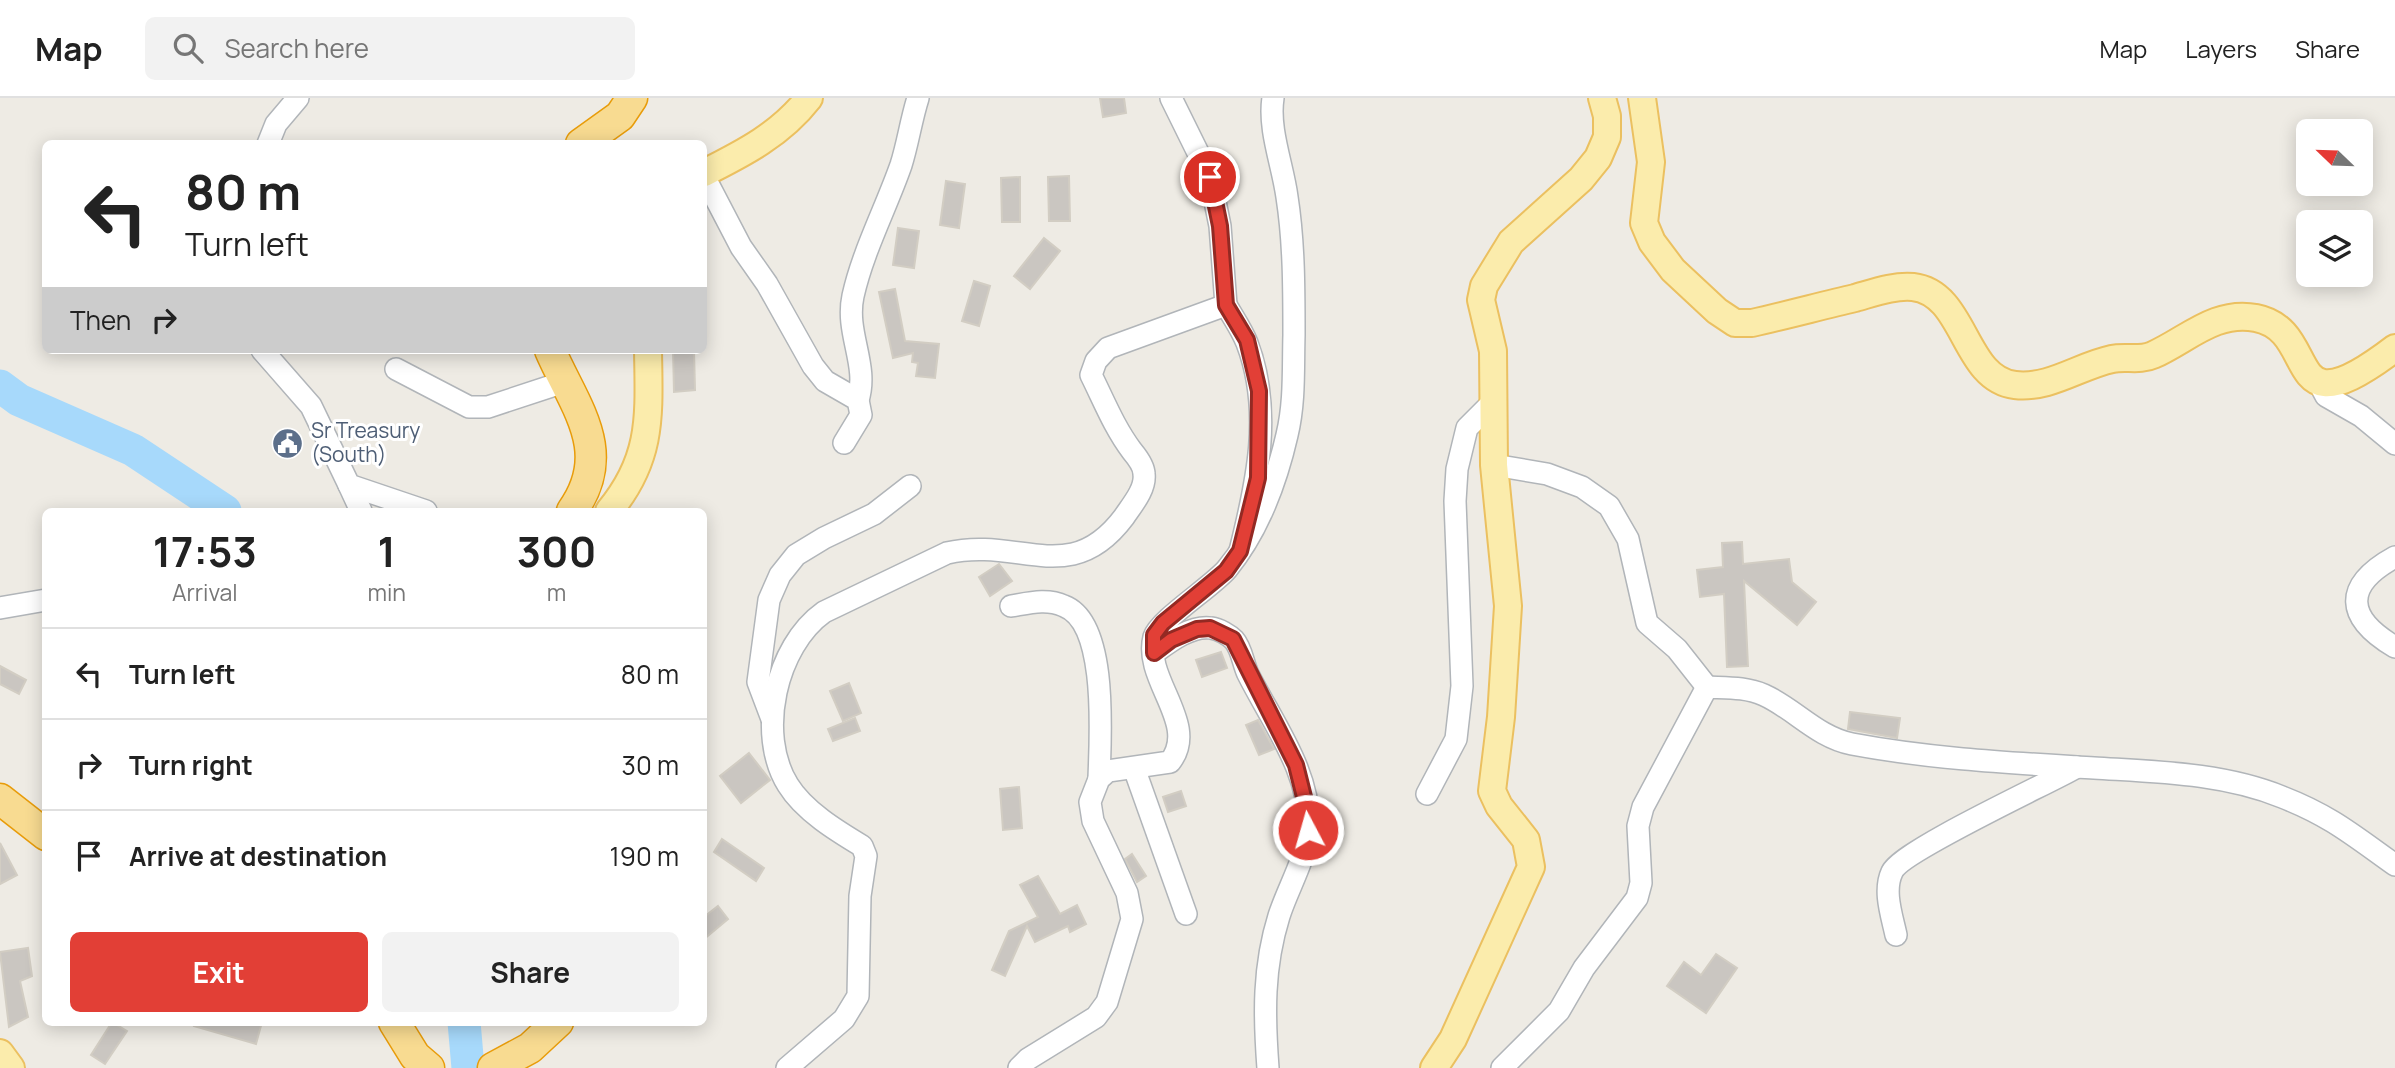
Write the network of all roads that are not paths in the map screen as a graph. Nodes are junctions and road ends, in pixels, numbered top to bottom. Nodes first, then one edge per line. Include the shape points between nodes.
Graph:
1 (298, 98) edge
2 (632, 98) edge
3 (808, 98) edge
4 (918, 98) edge
5 (1158, 98) edge
6 (1171, 98) edge
7 (1273, 98) edge
8 (1601, 98) edge
9 (1642, 98) edge
10 (1184, 123) junction
11 (270, 140) edge
12 (587, 140) edge
13 (707, 172) edge
14 (707, 180) edge
15 (1226, 305) junction
16 (2395, 348) edge
17 (266, 354) edge
18 (553, 354) edge
19 (648, 354) edge
20 (396, 369) dead end
21 (2318, 381) junction
22 (564, 382) junction
23 (858, 400) junction
24 (1492, 404) junction
25 (844, 443) dead end
26 (2395, 444) edge
27 (1494, 465) junction
28 (349, 485) junction
29 (910, 486) dead end
30 (359, 508) edge
31 (417, 508) edge
32 (574, 508) edge
33 (612, 508) edge
34 (1240, 551) junction
35 (2395, 558) edge
36 (42, 601) edge
37 (1011, 606) dead end
38 (0, 608) edge
39 (2395, 647) edge
40 (1154, 653) junction
41 (1707, 687) junction
42 (773, 721) junction
43 (2077, 767) junction
44 (1134, 768) junction
45 (1099, 779) junction
46 (1427, 794) dead end
47 (0, 799) edge
48 (42, 832) edge
49 (2395, 865) edge
50 (1186, 915) dead end
51 (1896, 935) dead end
52 (396, 1026) edge
53 (552, 1026) edge
54 (0, 1053) edge
55 (515, 1053) edge
56 (11, 1068) edge
57 (429, 1068) edge
58 (787, 1068) edge
59 (1019, 1068) edge
60 (1268, 1068) edge
61 (1434, 1068) edge
62 (1502, 1068) edge

1 - 11 street via 276,124
2 - 12 highway via 620,116
3 - 13 main road via 754,149
4 - 23 street via 901,166 853,295 850,321 862,368
5 - 10 street
6 - 10 street
7 - 34 street via 1272,117 1291,231 1294,380 1288,432 1276,476 1259,520
8 - 24 main road via 1607,137 1598,158 1511,242 1484,286 1481,300 1493,351
9 - 21 main road via 1651,162 1644,223 1673,270 1735,323 1911,287 1928,291 1940,301 1988,374 2001,383 2019,386 2050,382 2115,358 2152,355 2229,317 2257,318 2278,328 2305,372
10 - 15 street via 1210,177 1220,226
14 - 23 street via 728,225 813,366 825,381
15 - 34 street via 1247,340 1259,391 1258,478
15 - 42 street via 1108,348 1096,362 1091,375 1112,421 1144,472 1143,485 1109,536 1085,553 1068,556 979,548 947,553 824,612 806,624 793,642 781,672
16 - 21 main road via 2347,381
17 - 28 street via 311,406
18 - 22 highway
19 - 33 main road via 649,422 643,457 627,490
20 - 22 street via 469,407 488,407
21 - 26 street via 2326,396 2361,416
22 - 32 highway via 578,403 589,435 591,466 585,493
23 - 25 street via 861,415
24 - 27 main road
24 - 46 street via 1467,428 1457,469 1462,686 1456,739
27 - 41 street via 1547,474 1582,487 1609,506 1628,539 1647,623 1677,649
27 - 61 main road via 1508,606 1492,791 1526,840 1531,867 1454,1039
28 - 30 street
28 - 31 street
29 - 42 street via 874,514 796,555 780,575 769,600 758,682
34 - 40 street via 1226,571 1163,623 1154,635
35 - 39 street via 2370,573 2355,600 2358,617
36 - 38 street
37 - 45 street via 1040,601 1065,606 1082,619 1095,661 1101,712
40 - 44 street via 1177,721 1179,745 1170,762
40 - 60 street via 1197,629 1210,628 1233,639 1303,788 1307,809 1304,852 1267,961 1264,1038
41 - 43 street via 1766,696 1815,729 1849,743 1983,762
41 - 62 street via 1643,807 1638,826 1641,884 1637,898 1584,968 1559,1011
42 - 58 street via 778,765 788,787 862,846 866,856 860,896 858,996 844,1019
43 - 49 street via 2200,776 2280,795 2336,821
43 - 51 street via 1898,862 1888,885
44 - 45 street via 1108,771
44 - 50 street
45 - 59 street via 1090,802 1093,821 1132,911 1114,987 1096,1017
47 - 48 highway
52 - 57 highway via 415,1056
53 - 55 highway
54 - 56 main road

